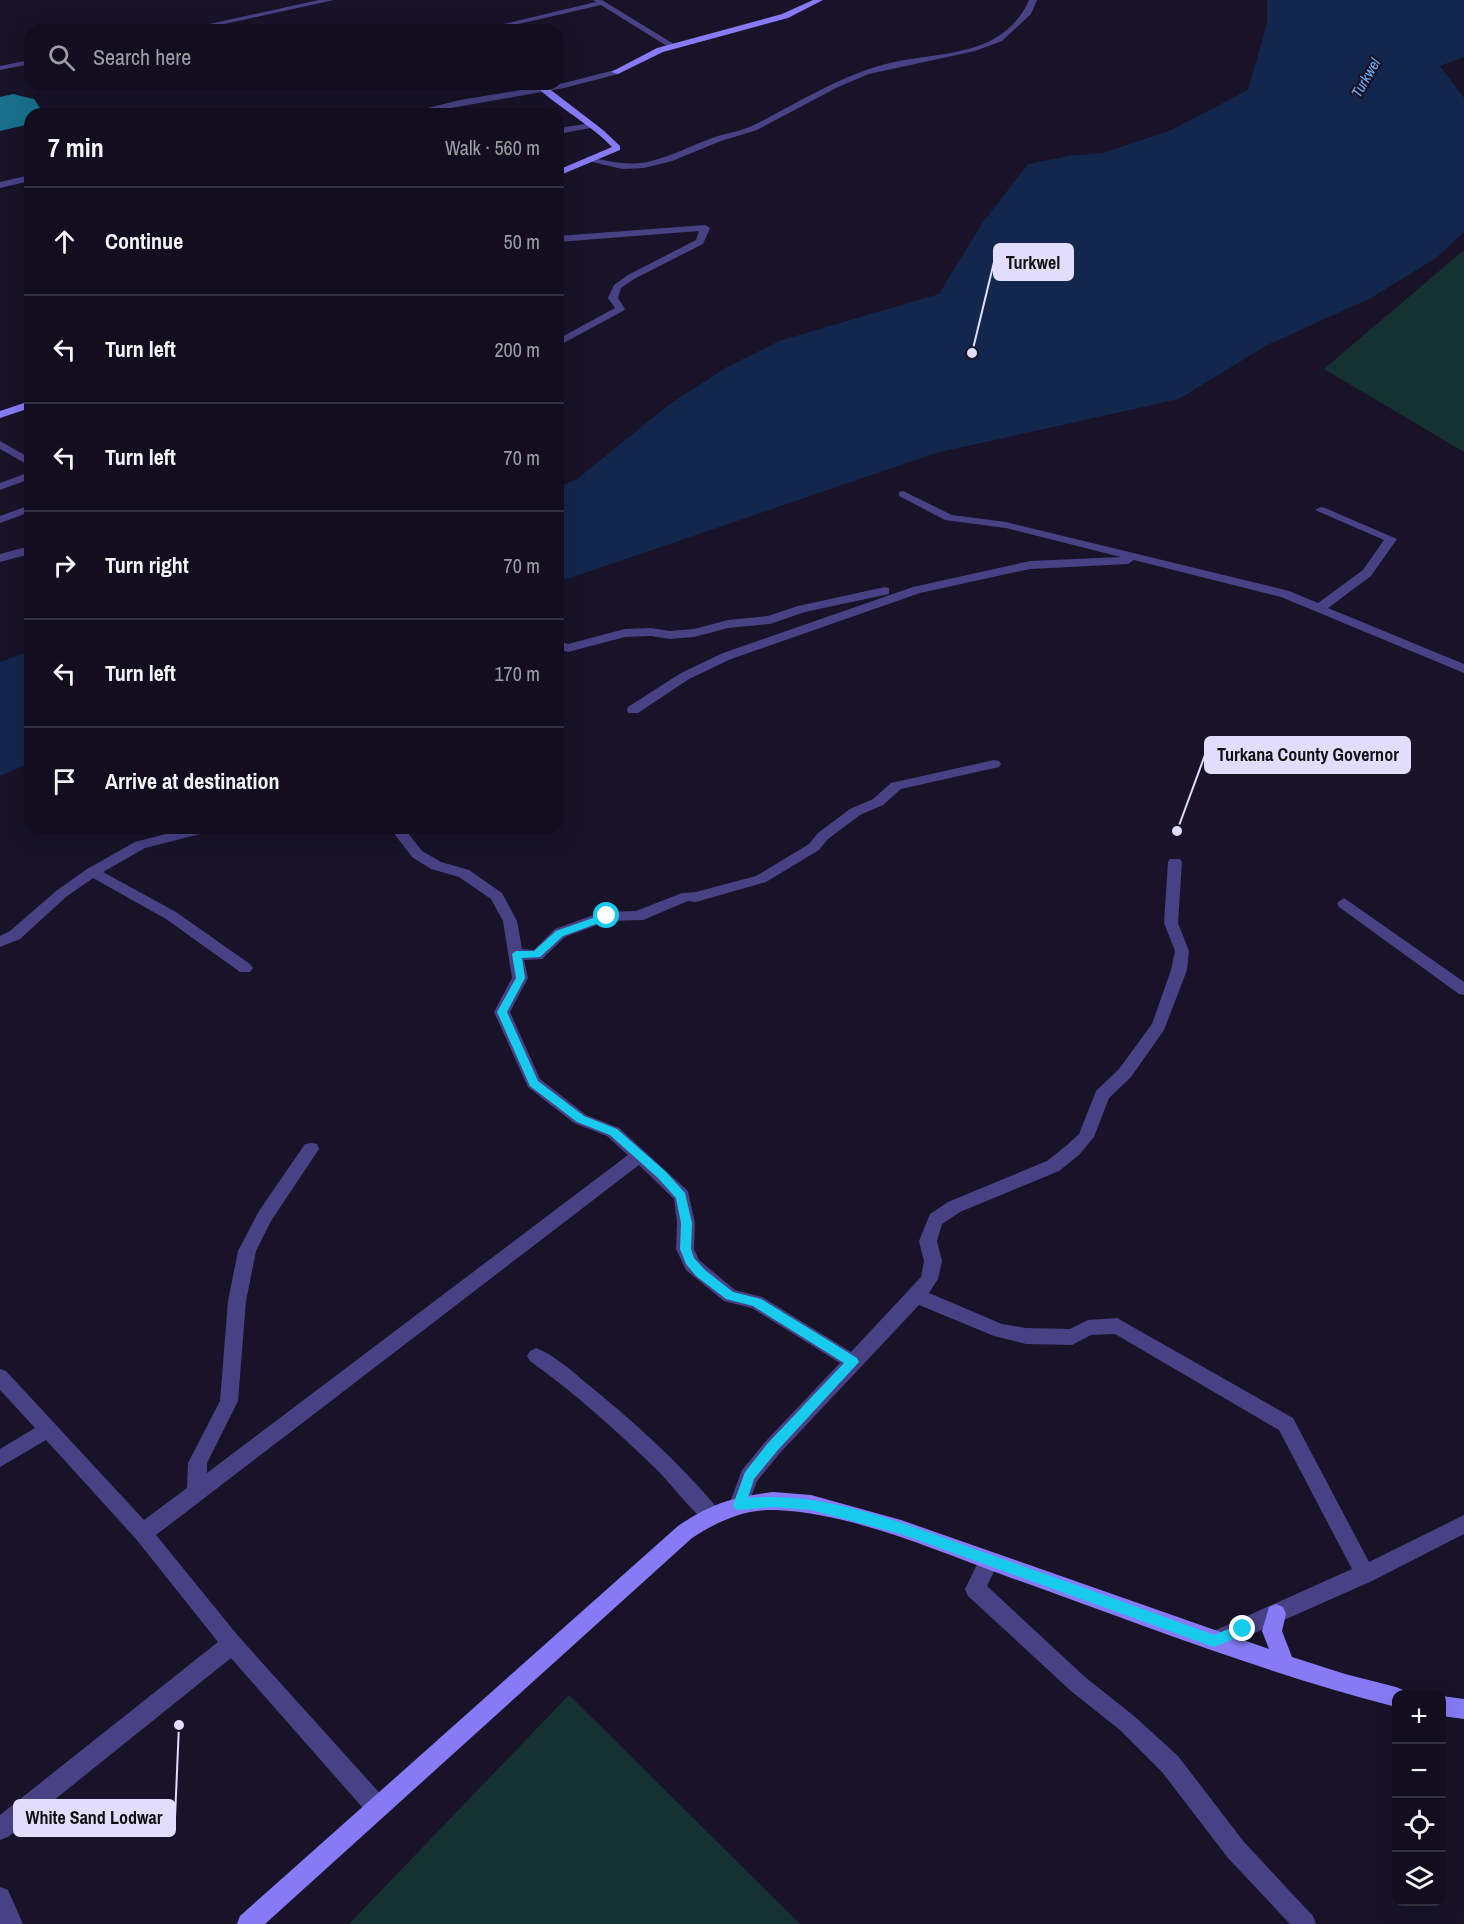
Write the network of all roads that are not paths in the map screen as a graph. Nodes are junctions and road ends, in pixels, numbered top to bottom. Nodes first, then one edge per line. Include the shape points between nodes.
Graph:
1 (330, 0) edge
2 (819, 0) edge
3 (1034, 0) edge
4 (599, 1) edge
5 (215, 24) edge
6 (507, 24) edge
7 (673, 46) junction
8 (24, 63) edge
9 (0, 68) edge
10 (564, 86) edge
11 (537, 90) edge
12 (545, 90) edge
13 (430, 108) edge
14 (593, 125) junction
15 (564, 130) edge
16 (588, 160) junction
17 (564, 170) edge
18 (24, 179) edge
19 (0, 185) edge
20 (564, 239) edge
21 (564, 340) edge
22 (24, 406) edge
23 (0, 415) edge
24 (0, 444) edge
25 (24, 459) edge
26 (24, 477) edge
27 (0, 487) edge
28 (903, 494) dead end
29 (24, 510) edge
30 (1321, 510) dead end
31 (0, 520) edge
32 (24, 552) edge
33 (0, 558) edge
34 (1143, 559) junction
35 (917, 590) junction
36 (1318, 609) junction
37 (564, 647) edge
38 (1464, 669) edge
39 (633, 710) dead end
40 (994, 764) dead end
41 (183, 834) edge
42 (402, 834) edge
43 (1175, 862) dead end
44 (92, 872) junction
45 (1344, 903) dead end
46 (0, 942) edge
47 (516, 954) junction
48 (244, 968) dead end
49 (1464, 990) edge
50 (311, 1149) dead end
51 (639, 1156) junction
52 (918, 1296) junction
53 (536, 1356) dead end
54 (853, 1362) junction
55 (0, 1377) edge
56 (47, 1430) junction
57 (0, 1459) edge
58 (197, 1489) junction
59 (739, 1505) junction
60 (711, 1515) junction
61 (1464, 1524) edge
62 (143, 1533) junction
63 (989, 1561) junction
64 (1365, 1574) junction
65 (1276, 1614) junction
66 (1214, 1641) junction
67 (232, 1644) junction
68 (1285, 1664) junction
69 (1392, 1696) edge
70 (1446, 1707) edge
71 (1464, 1709) edge
72 (377, 1807) junction
73 (0, 1829) edge
74 (0, 1898) edge
75 (12, 1924) edge
76 (248, 1924) edge
77 (1305, 1924) edge

1 - 5 street
2 - 7 street via 785,16
3 - 16 street via 1028,12 999,39 866,72 754,128 669,159 622,166
4 - 6 street
4 - 7 street
7 - 10 street via 615,72
8 - 9 street
11 - 13 street
12 - 14 street
14 - 15 street
14 - 16 street via 616,148
16 - 17 street
18 - 19 street
20 - 21 street via 705,228 700,242 617,287 613,297 620,309
22 - 23 street
24 - 25 street
26 - 27 street
28 - 34 street via 949,518 1006,525
29 - 31 street
30 - 36 street via 1391,539 1367,573
32 - 33 street
34 - 35 street via 1030,565
34 - 36 street via 1286,594
35 - 37 street via 897,588 770,620 728,624 694,633 625,633
35 - 39 street via 727,656 685,676
36 - 38 street
40 - 47 street via 896,786 878,802 845,819 814,847 761,879 687,896 638,916 607,916 560,933 537,955
41 - 44 street via 140,845
42 - 47 street via 417,854 436,866 464,873 497,896 510,921
43 - 52 street via 1171,923 1182,951 1159,1026 1125,1073 1102,1095 1086,1137 1072,1150 1053,1166 936,1219 928,1240 932,1269
44 - 46 street via 15,935
44 - 48 street via 154,903
45 - 49 street
47 - 51 street via 520,978 502,1012 534,1083 580,1119 613,1132
50 - 58 street via 265,1216 247,1251 237,1301 229,1401 198,1463
51 - 54 street via 682,1196 685,1249 700,1273 730,1296 756,1302
51 - 58 street
52 - 54 street
52 - 64 street via 1000,1331 1026,1336 1072,1337 1088,1328 1117,1326 1286,1424
53 - 60 street via 571,1378 688,1486
54 - 59 street via 749,1476
55 - 56 street
56 - 57 street
56 - 62 street
58 - 62 street
59 - 60 street
59 - 63 street via 773,1501 811,1504 901,1529
60 - 72 street via 685,1532
61 - 64 street
62 - 67 street
63 - 66 street
63 - 77 street via 975,1589 1170,1764 1236,1850
64 - 65 street
65 - 66 street
65 - 68 street via 1272,1631
66 - 68 street
67 - 72 street
67 - 73 street
68 - 69 street
70 - 71 street
72 - 76 street
74 - 75 street

